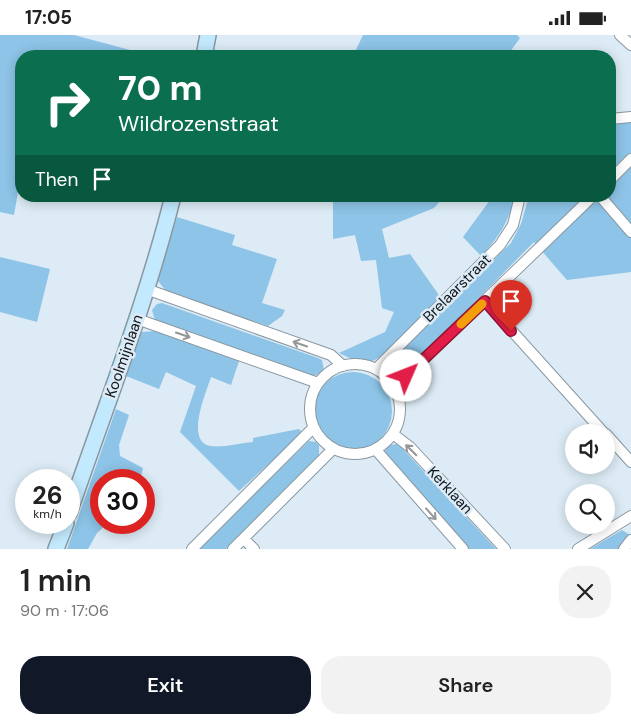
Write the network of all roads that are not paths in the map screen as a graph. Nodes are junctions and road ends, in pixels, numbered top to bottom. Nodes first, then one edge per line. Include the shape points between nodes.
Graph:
1 (208, 35) edge
2 (620, 35) edge
3 (631, 45) edge
4 (205, 50) edge
5 (631, 117) edge
6 (616, 118) edge
7 (631, 159) edge
8 (616, 174) edge
9 (171, 202) edge
10 (519, 202) edge
11 (587, 202) edge
12 (605, 202) edge
13 (631, 232) edge
14 (146, 289) junction
15 (485, 301) junction
16 (137, 319) junction
17 (342, 365) junction
18 (376, 369) junction
19 (318, 383) junction
20 (395, 387) junction
21 (597, 424) edge
22 (313, 428) junction
23 (393, 434) junction
24 (615, 444) edge
25 (333, 449) junction
26 (376, 450) junction
27 (631, 461) edge
28 (80, 482) edge
29 (631, 516) edge
30 (62, 534) edge
31 (244, 539) junction
32 (631, 540) edge
33 (56, 549) edge
34 (192, 549) edge
35 (233, 549) edge
36 (254, 549) edge
37 (463, 549) edge
38 (505, 549) edge
39 (578, 549) edge
40 (624, 549) edge

1 - 4 street
2 - 3 street
5 - 6 street
7 - 8 street
9 - 14 street, Koolmijnlaan
10 - 18 street, Brelaarstraat via 513,225 500,245
11 - 15 street, Brelaarstraat
12 - 13 street
14 - 16 street, Koolmijnlaan
17 -> 14 street via 331,355
15 - 20 street, Brelaarstraat
15 - 21 street
16 -> 19 street
16 - 28 street, Koolmijnlaan
17 - 18 street via 359,364
17 - 19 street
18 - 20 street
19 - 22 street via 310,405
20 - 23 street via 400,401 400,417
22 - 25 street
22 - 34 street
23 - 26 street
38 -> 23 street, Kerklaan via 410,447
24 - 27 street
25 - 26 street via 348,455
25 - 31 street
26 -> 37 street, Kerklaan
29 - 39 street
30 - 33 street
31 - 35 street
31 - 36 street
32 - 40 street

